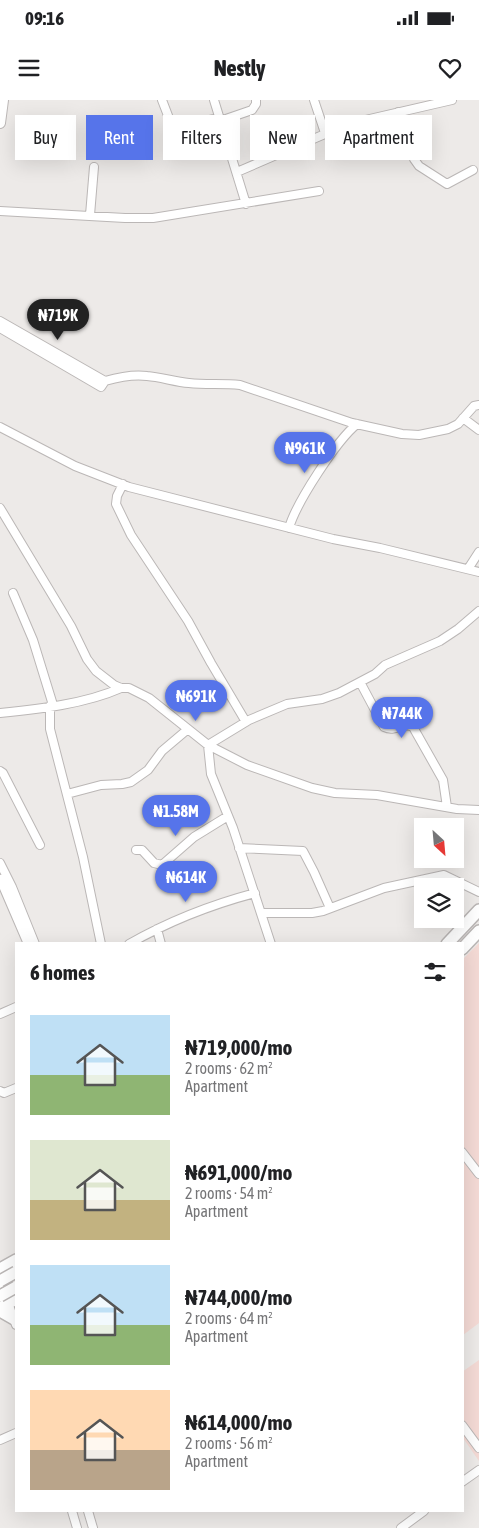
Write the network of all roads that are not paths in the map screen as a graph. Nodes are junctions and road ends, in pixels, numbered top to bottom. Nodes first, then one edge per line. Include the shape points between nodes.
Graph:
1 (3, 100) edge
2 (162, 100) edge
3 (214, 100) edge
4 (256, 100) edge
5 (314, 100) edge
6 (452, 100) edge
7 (398, 112) junction
8 (168, 115) edge
9 (218, 115) edge
10 (236, 115) edge
11 (386, 115) edge
12 (0, 123) edge
13 (325, 134) joint
14 (233, 160) edge
15 (94, 167) dead end
16 (473, 170) dead end
17 (237, 172) junction
18 (319, 191) dead end
19 (246, 204) junction
20 (0, 211) edge
21 (90, 215) junction
22 (0, 321) edge
23 (0, 328) edge
24 (103, 384) junction
25 (478, 404) edge
26 (463, 418) junction
27 (346, 421) junction
28 (357, 424) junction
29 (0, 427) edge
30 (479, 430) edge
31 (347, 432) junction
32 (123, 484) junction
33 (0, 508) edge
34 (289, 528) junction
35 (479, 552) edge
36 (468, 569) junction
37 (479, 571) edge
38 (13, 593) dead end
39 (479, 611) edge
40 (360, 682) junction
41 (120, 688) junction
42 (52, 706) junction
43 (0, 713) edge
44 (246, 722) junction
45 (188, 729) junction
46 (208, 745) junction
47 (0, 771) edge
48 (67, 794) junction
49 (447, 807) junction
50 (479, 810) edge
51 (228, 816) junction
52 (40, 845) dead end
53 (239, 848) junction
54 (136, 850) dead end
55 (0, 864) edge
56 (0, 879) edge
57 (479, 892) edge
58 (254, 893) junction
59 (330, 908) junction
60 (479, 910) edge
61 (261, 913) junction
62 (157, 929) junction
63 (479, 931) edge
64 (27, 942) edge
65 (34, 942) edge
66 (101, 942) edge
67 (133, 942) edge
68 (160, 942) edge
69 (270, 942) edge
70 (449, 942) edge
71 (464, 947) edge
72 (15, 1007) edge
73 (0, 1014) edge
74 (15, 1088) edge
75 (0, 1092) edge
76 (464, 1155) edge
77 (479, 1174) edge
78 (15, 1260) edge
79 (0, 1268) edge
80 (15, 1272) edge
81 (0, 1274) edge
82 (0, 1280) edge
83 (15, 1289) edge
84 (15, 1290) edge
85 (5, 1304) edge
86 (15, 1322) edge
87 (464, 1428) edge
88 (15, 1433) edge
89 (0, 1440) edge
90 (479, 1448) edge
91 (479, 1470) edge
92 (464, 1481) edge
93 (72, 1512) edge
94 (88, 1512) edge
95 (423, 1512) edge
96 (77, 1528) edge
97 (93, 1528) edge
98 (401, 1528) edge

1 - 12 main road
2 - 8 street
3 - 9 street
4 - 10 street via 252,110
5 - 13 street
6 - 7 street
7 - 11 street
7 - 16 street via 419,166 447,184
13 - 17 street
14 - 17 street
15 - 21 street
17 - 19 street
18 - 19 street
19 - 21 street via 153,218
20 - 21 street
22 - 24 street
23 - 24 street
24 - 27 street via 118,377 148,376 191,384 240,385
25 - 26 street
26 - 28 street via 448,429 419,435 387,432
26 - 30 street
27 - 28 street
27 - 31 street
28 - 31 street
29 - 32 street via 75,466
31 - 34 street via 297,506
32 - 34 street
32 - 44 street via 116,504 131,535 188,621
33 - 41 street via 71,626 87,659 96,671
34 - 36 street
35 - 36 street
36 - 37 street
38 - 42 street via 33,640
39 - 40 street via 440,641 385,665
40 - 44 street via 322,699 287,704
40 - 49 street via 384,727 392,730 407,725 412,727 443,780
41 - 42 street
41 - 45 street via 129,688 149,698
42 - 43 street
42 - 48 street via 50,728
44 - 46 street
45 - 46 street
45 - 48 street via 162,751 148,770 131,782 101,785
46 - 49 street via 247,765 312,788
46 - 51 street via 211,774
47 - 52 street
48 - 66 street
49 - 50 street
51 - 53 street
51 - 54 street via 194,837 162,865 154,863 142,850
53 - 58 street
53 - 59 street via 303,851
55 - 65 street
56 - 64 street
57 - 59 street via 444,875 384,888
58 - 61 street
58 - 62 street via 193,912
59 - 61 street via 312,913
60 - 70 highway
61 - 69 street
62 - 67 street
62 - 68 street
63 - 71 highway
72 - 73 street
74 - 75 street
76 - 77 street
78 - 79 highway
80 - 82 highway, bridge
81 - 84 street
82 - 85 street
83 - 85 highway, bridge
85 - 86 highway
87 - 90 street
88 - 89 street
91 - 92 street
93 - 96 street
94 - 97 street
95 - 98 street

